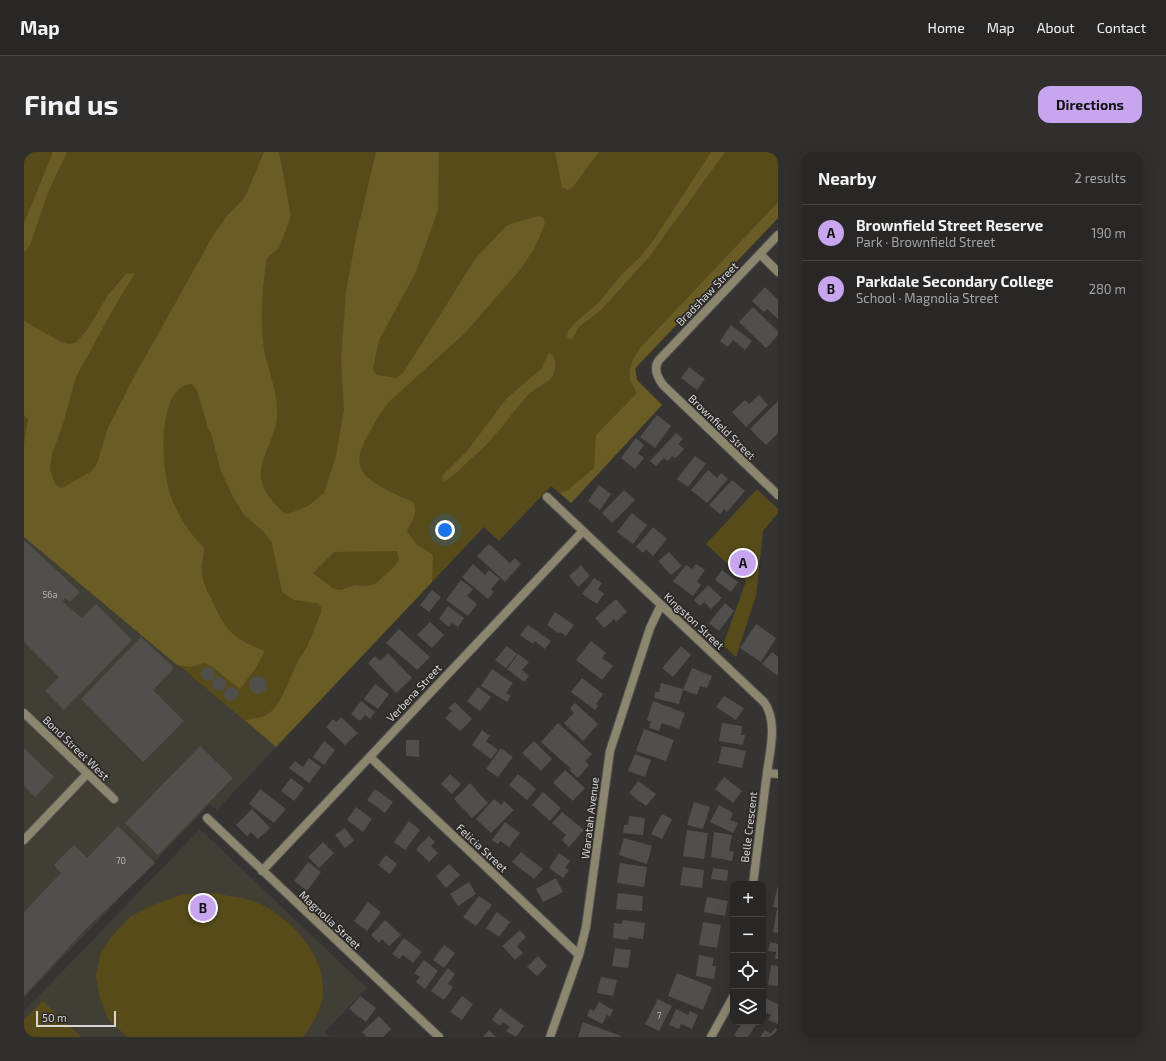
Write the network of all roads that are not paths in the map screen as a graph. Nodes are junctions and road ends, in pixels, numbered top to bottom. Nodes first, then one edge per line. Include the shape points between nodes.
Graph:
1 (778, 235) edge
2 (760, 254) junction
3 (778, 272) edge
4 (656, 371) joint
5 (778, 495) edge
6 (547, 497) dead end
7 (583, 531) junction
8 (661, 605) junction
9 (24, 713) edge
10 (370, 757) junction
11 (767, 773) junction
12 (87, 774) junction
13 (778, 774) edge
14 (114, 799) dead end
15 (207, 818) dead end
16 (24, 840) edge
17 (262, 871) junction
18 (753, 881) edge
19 (579, 955) junction
20 (730, 1002) edge
21 (439, 1037) edge
22 (550, 1037) edge
23 (710, 1037) edge

1 - 2 street, Bradshaw Street
2 - 3 street
2 - 4 street, Bradshaw Street via 659,360
4 - 5 street, Brownfield Street via 663,385
6 - 7 street, Kingston Street
7 - 8 street, Kingston Street
7 - 10 street, Verbena Street
8 - 11 street, Kingston Street via 768,707 773,722
8 - 19 street, Waratah Avenue via 650,628 610,751 586,927
9 - 12 street, Bond Street West
10 - 17 street, Verbena Street
10 - 19 street, Felicia Street
11 - 13 street
11 - 18 street, Belle Crescent
12 - 14 street, Bond Street West
12 - 16 street
15 - 17 street, Magnolia Street
17 - 21 street, Magnolia Street
19 - 22 street, Waratah Avenue
20 - 23 street

